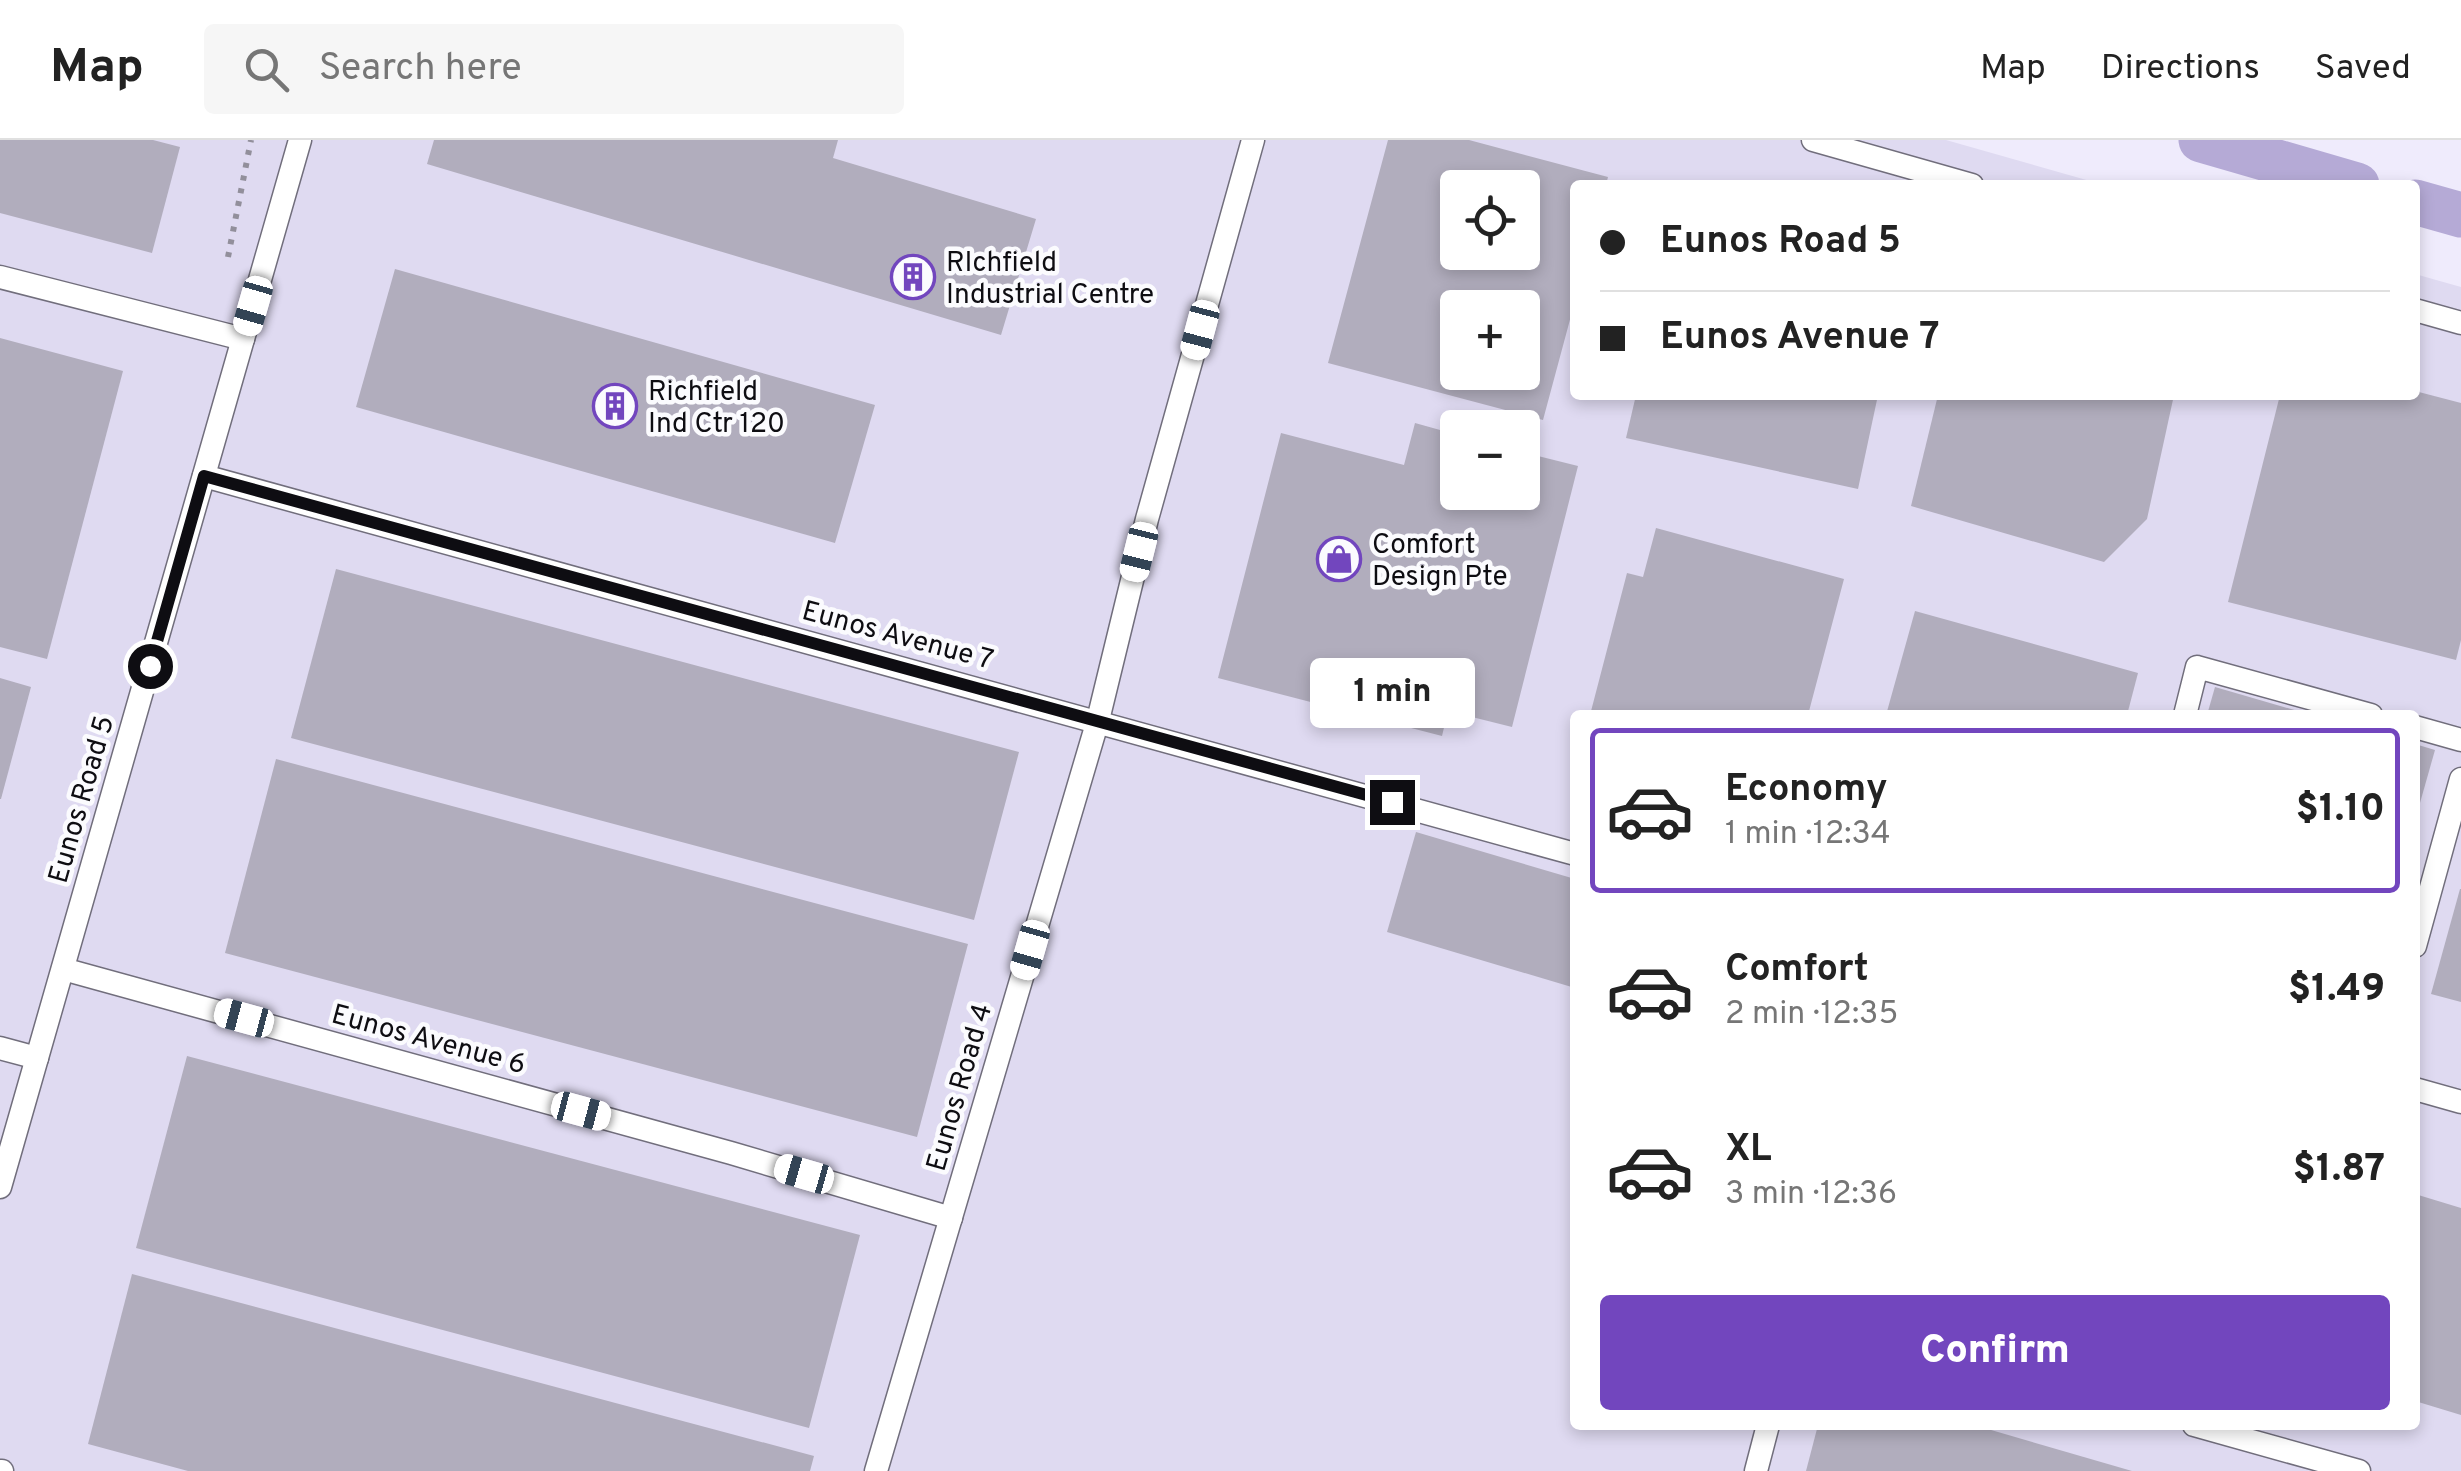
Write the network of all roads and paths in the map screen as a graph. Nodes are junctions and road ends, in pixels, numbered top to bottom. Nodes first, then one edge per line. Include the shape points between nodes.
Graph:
1 (300, 140) edge
2 (1253, 140) edge
3 (1813, 140) edge
4 (1954, 180) edge
5 (0, 277) edge
6 (2420, 311) edge
7 (2461, 323) edge
8 (243, 339) junction
9 (204, 476) junction
10 (2187, 710) edge
11 (2354, 710) edge
12 (1098, 720) junction
13 (2420, 728) edge
14 (2461, 740) edge
15 (2461, 778) edge
16 (1570, 853) edge
17 (2420, 928) edge
18 (63, 969) junction
19 (0, 1048) edge
20 (37, 1058) junction
21 (2420, 1090) edge
22 (2461, 1102) edge
23 (0, 1187) edge
24 (951, 1218) junction
25 (1767, 1430) edge
26 (2212, 1430) edge
27 (876, 1471) edge
28 (1756, 1471) edge
29 (2358, 1471) edge

1 - 8 lane, Eunos Road 5
2 - 12 lane, Eunos Road 4
3 - 4 lane
5 - 8 lane
6 - 7 lane
8 - 9 lane, Eunos Road 5
9 - 12 lane, Eunos Avenue 7
9 - 18 lane, Eunos Road 5
10 - 11 lane via 2198,667
12 - 16 lane, Eunos Avenue 7
12 - 24 lane, Eunos Road 4
13 - 14 lane
15 - 17 lane
18 - 20 lane, Eunos Road 5
18 - 24 lane, Eunos Avenue 6
19 - 20 lane
20 - 23 lane, Eunos Road 5
21 - 22 lane
24 - 27 lane, Eunos Road 4
25 - 28 lane
26 - 29 lane

